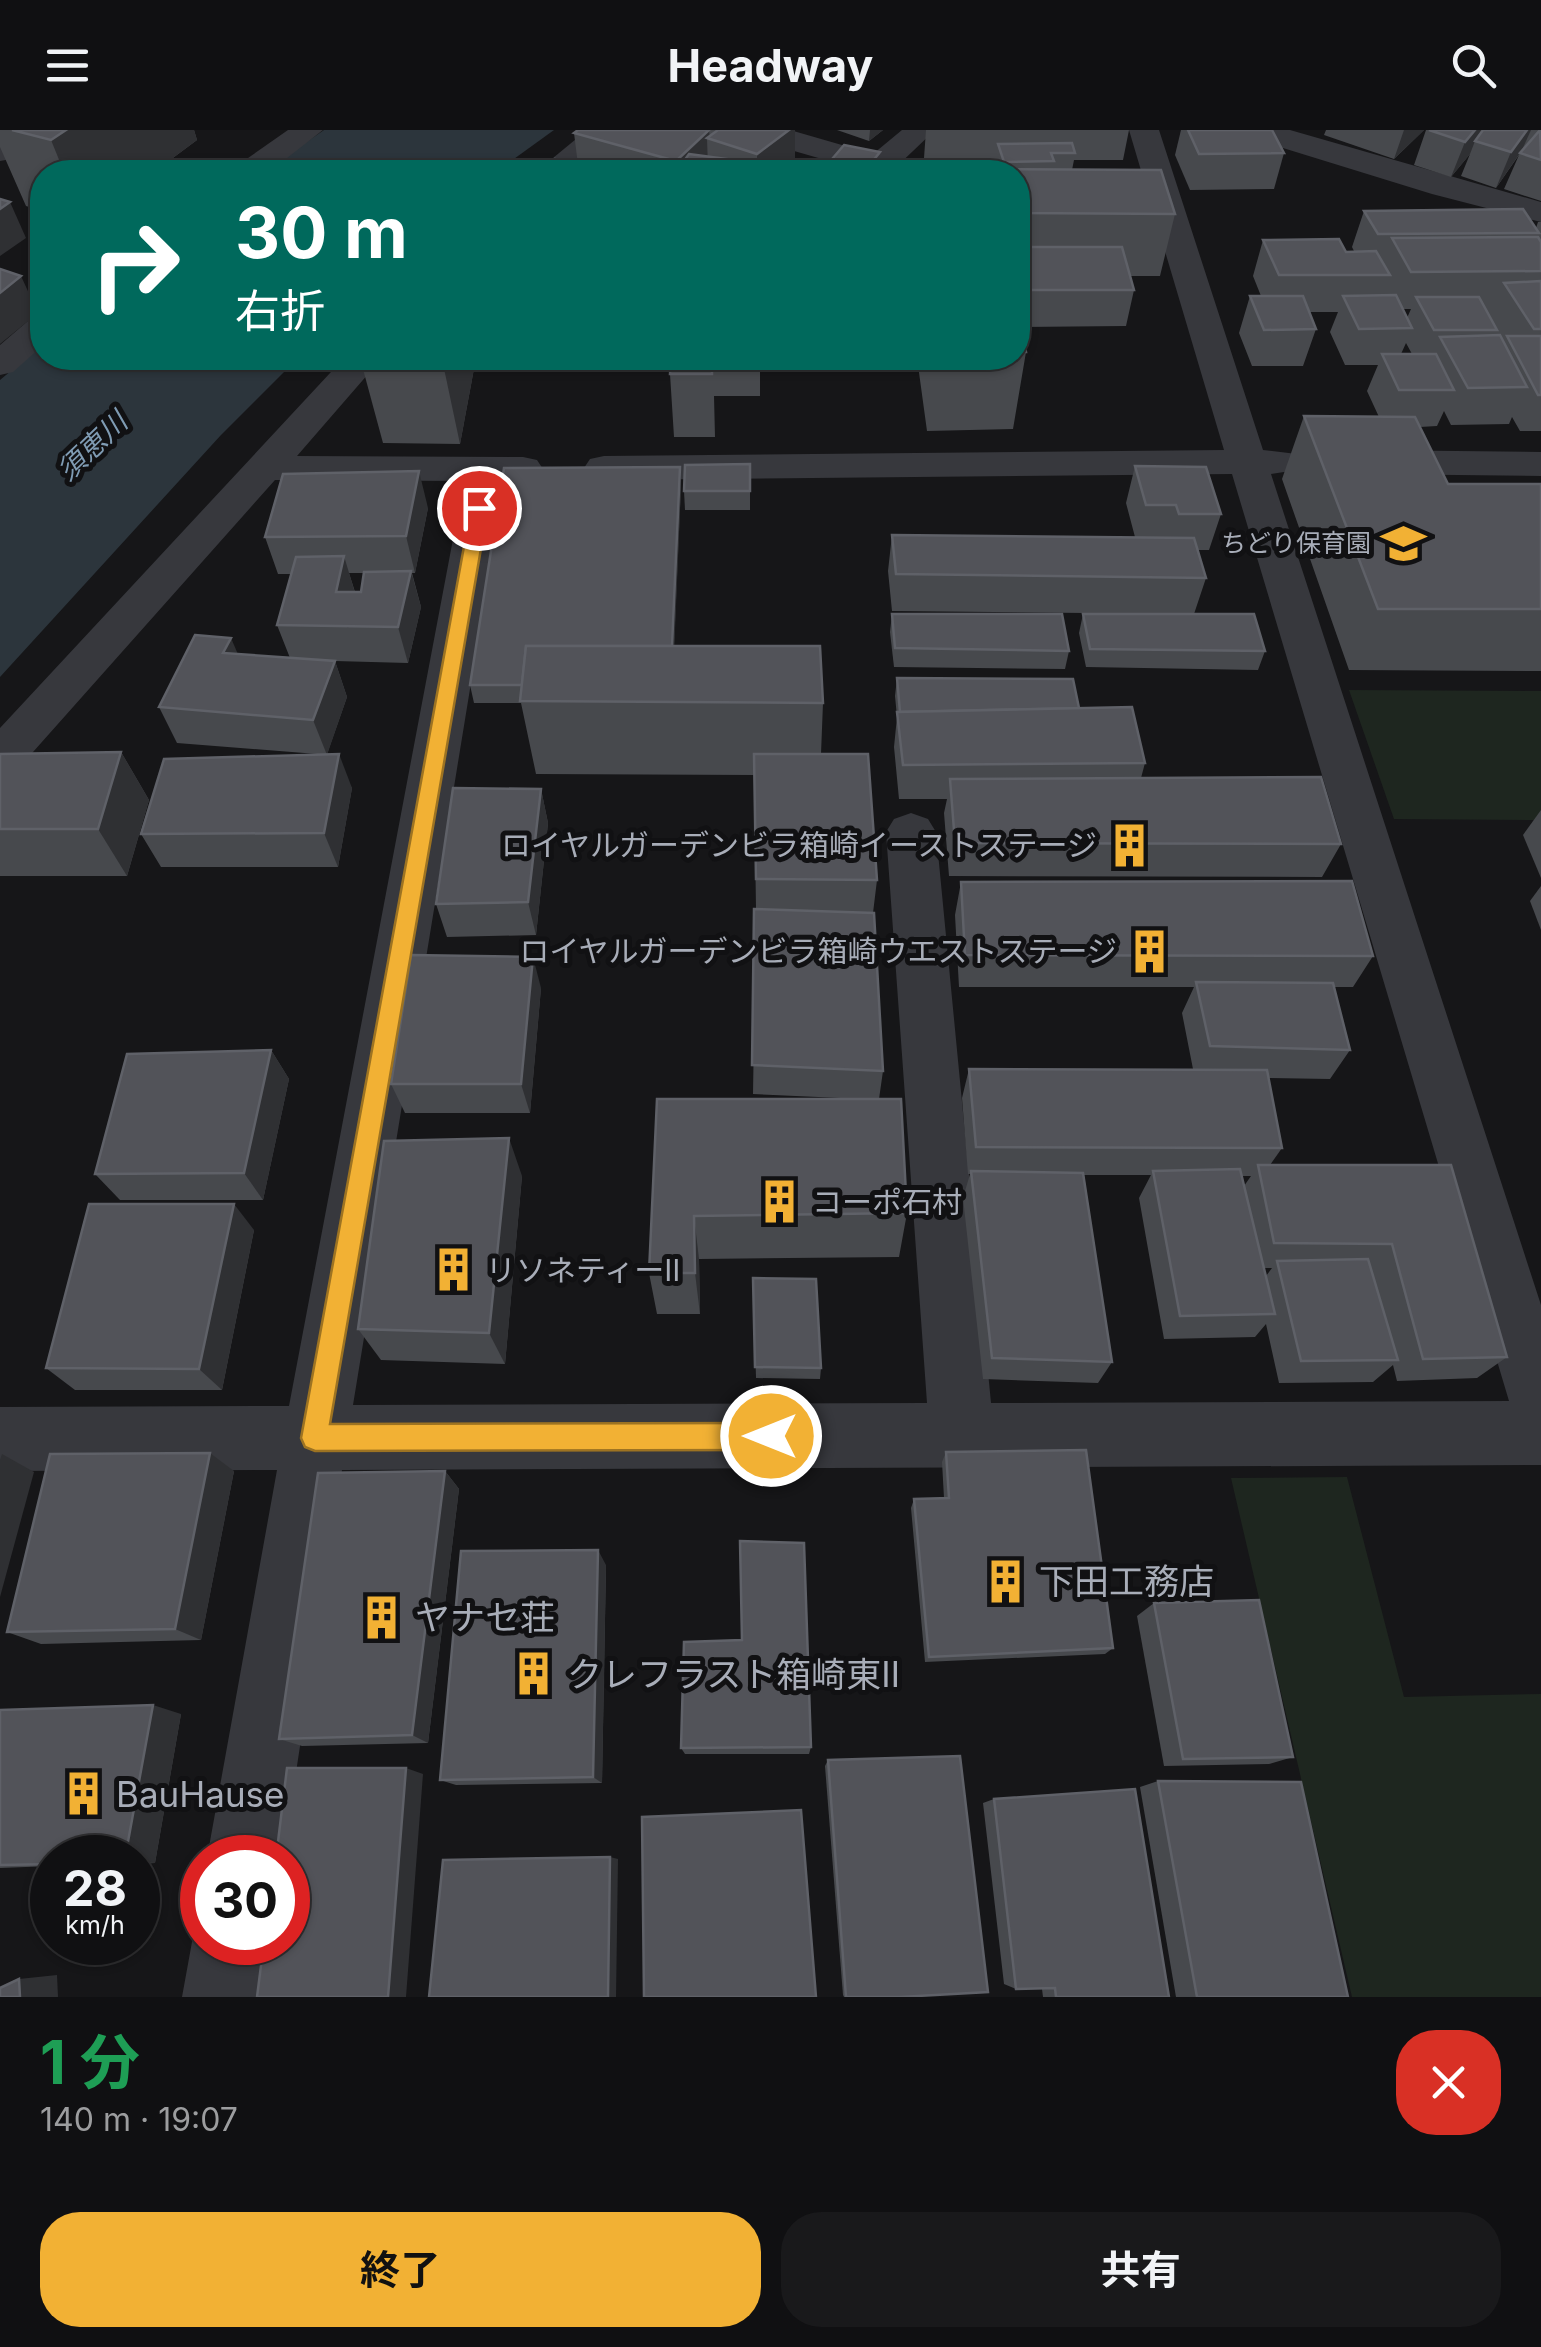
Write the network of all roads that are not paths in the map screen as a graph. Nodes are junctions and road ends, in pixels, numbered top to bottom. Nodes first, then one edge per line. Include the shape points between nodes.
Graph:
1 (35, 130) edge
2 (308, 130) edge
3 (607, 130) edge
4 (757, 130) edge
5 (920, 130) edge
6 (1144, 130) edge
7 (1258, 130) edge
8 (0, 152) edge
9 (267, 160) edge
10 (568, 160) edge
11 (858, 160) edge
12 (885, 160) edge
13 (1541, 212) edge
14 (30, 338) edge
15 (0, 364) edge
16 (353, 370) edge
17 (1249, 462) junction
18 (1541, 464) edge
19 (263, 468) junction
20 (486, 470) junction
21 (0, 758) edge
22 (911, 832) dead end
23 (1541, 1403) edge
24 (1541, 1434) edge
25 (962, 1436) junction
26 (315, 1438) junction
27 (0, 1439) edge
28 (250, 1835) edge
29 (228, 1965) edge
30 (222, 1997) edge

1 - 8 street
2 - 9 street
3 - 10 street
4 - 11 street
5 - 12 street
6 - 17 street
7 - 13 street
14 - 15 street
16 - 19 street
17 - 18 street
17 - 20 street
17 - 23 street
19 - 20 street
19 - 21 street
20 - 26 street
22 - 25 street
24 - 25 street
25 - 26 street
26 - 27 street
26 - 28 street
29 - 30 street

